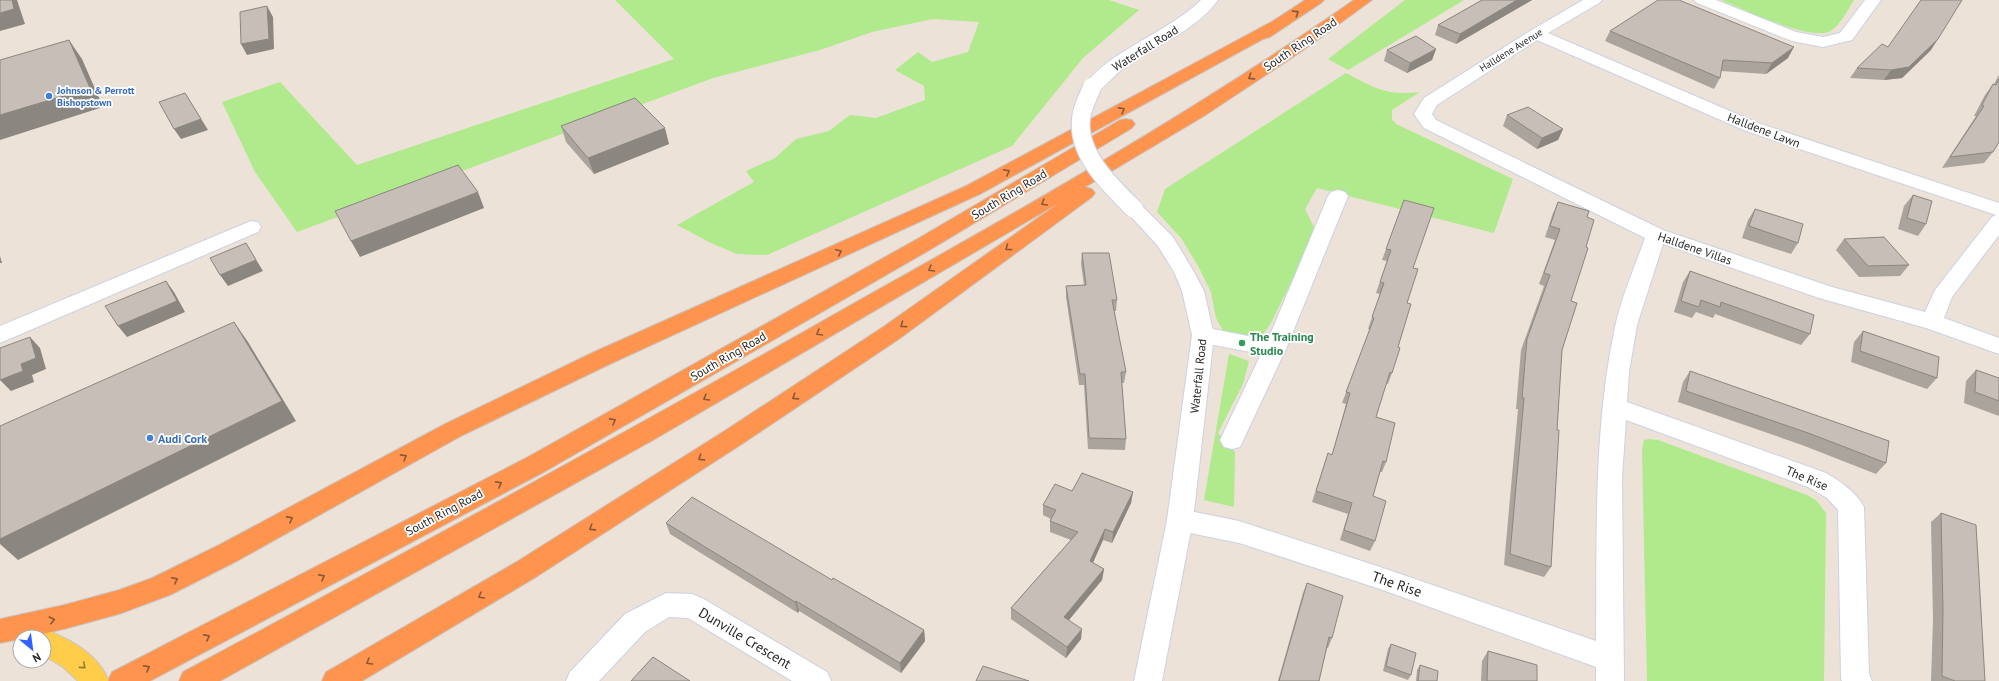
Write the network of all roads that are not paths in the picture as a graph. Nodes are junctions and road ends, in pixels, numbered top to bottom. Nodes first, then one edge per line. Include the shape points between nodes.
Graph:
1 (1210, 0) edge
2 (1316, 0) edge
3 (1364, 0) edge
4 (1594, 0) edge
5 (1702, 0) edge
6 (1873, 0) edge
7 (1276, 25) junction
8 (1536, 34) junction
9 (1430, 102) joint
10 (1198, 112) junction
11 (1338, 196) dead end
12 (1999, 210) edge
13 (1999, 221) edge
14 (251, 227) dead end
15 (1656, 235) junction
16 (1932, 322) junction
17 (0, 335) edge
18 (1202, 335) junction
19 (1999, 346) edge
20 (1275, 350) junction
21 (1615, 407) junction
22 (1232, 440) dead end
23 (1180, 520) junction
24 (0, 631) edge
25 (12, 633) edge
26 (52, 646) edge
27 (1610, 670) edge
28 (95, 681) edge
29 (122, 681) edge
30 (193, 681) edge
31 (336, 681) edge
32 (580, 681) edge
33 (817, 681) edge
34 (1148, 681) edge
35 (1858, 681) edge

1 - 18 street, Waterfall Road, bridge via 1183,25 1120,61 1103,75 1092,88 1082,114 1084,140 1102,176 1166,242 1184,272 1193,291
7 -> 2 highway, South Ring Road
3 -> 10 highway, South Ring Road
4 - 8 street, Halldene Avenue
5 - 6 street via 1792,36 1823,42 1846,37
24 -> 7 highway via 91,609 161,587 454,430 602,358 973,190
29 -> 7 highway, South Ring Road via 535,465 642,405 926,243 1144,113
8 - 9 street, Halldene Avenue
8 - 12 street, Halldene Lawn via 1752,127 1946,190
9 - 15 street, Halldene Villas via 1423,114 1430,124
10 -> 30 highway, South Ring Road via 647,432
10 -> 31 highway via 891,333 760,420 527,569
11 - 20 street
13 - 16 street via 1942,295
14 - 17 street
15 - 16 street, Halldene Villas via 1826,293
15 - 21 street, The Rise via 1620,349
16 - 19 street, Halldene Villas
18 - 20 street
18 - 23 street, Waterfall Road
20 - 22 street
21 - 27 street, The Rise via 1610,477
21 - 35 street, The Rise via 1817,480 1836,491 1851,507 1855,678
23 - 27 street, The Rise via 1239,532 1380,578
23 - 34 street, Waterfall Road
24 - 25 main road
26 -> 28 main road via 66,652 90,672
32 - 33 street, Dunville Crescent via 635,623 666,605 692,606

